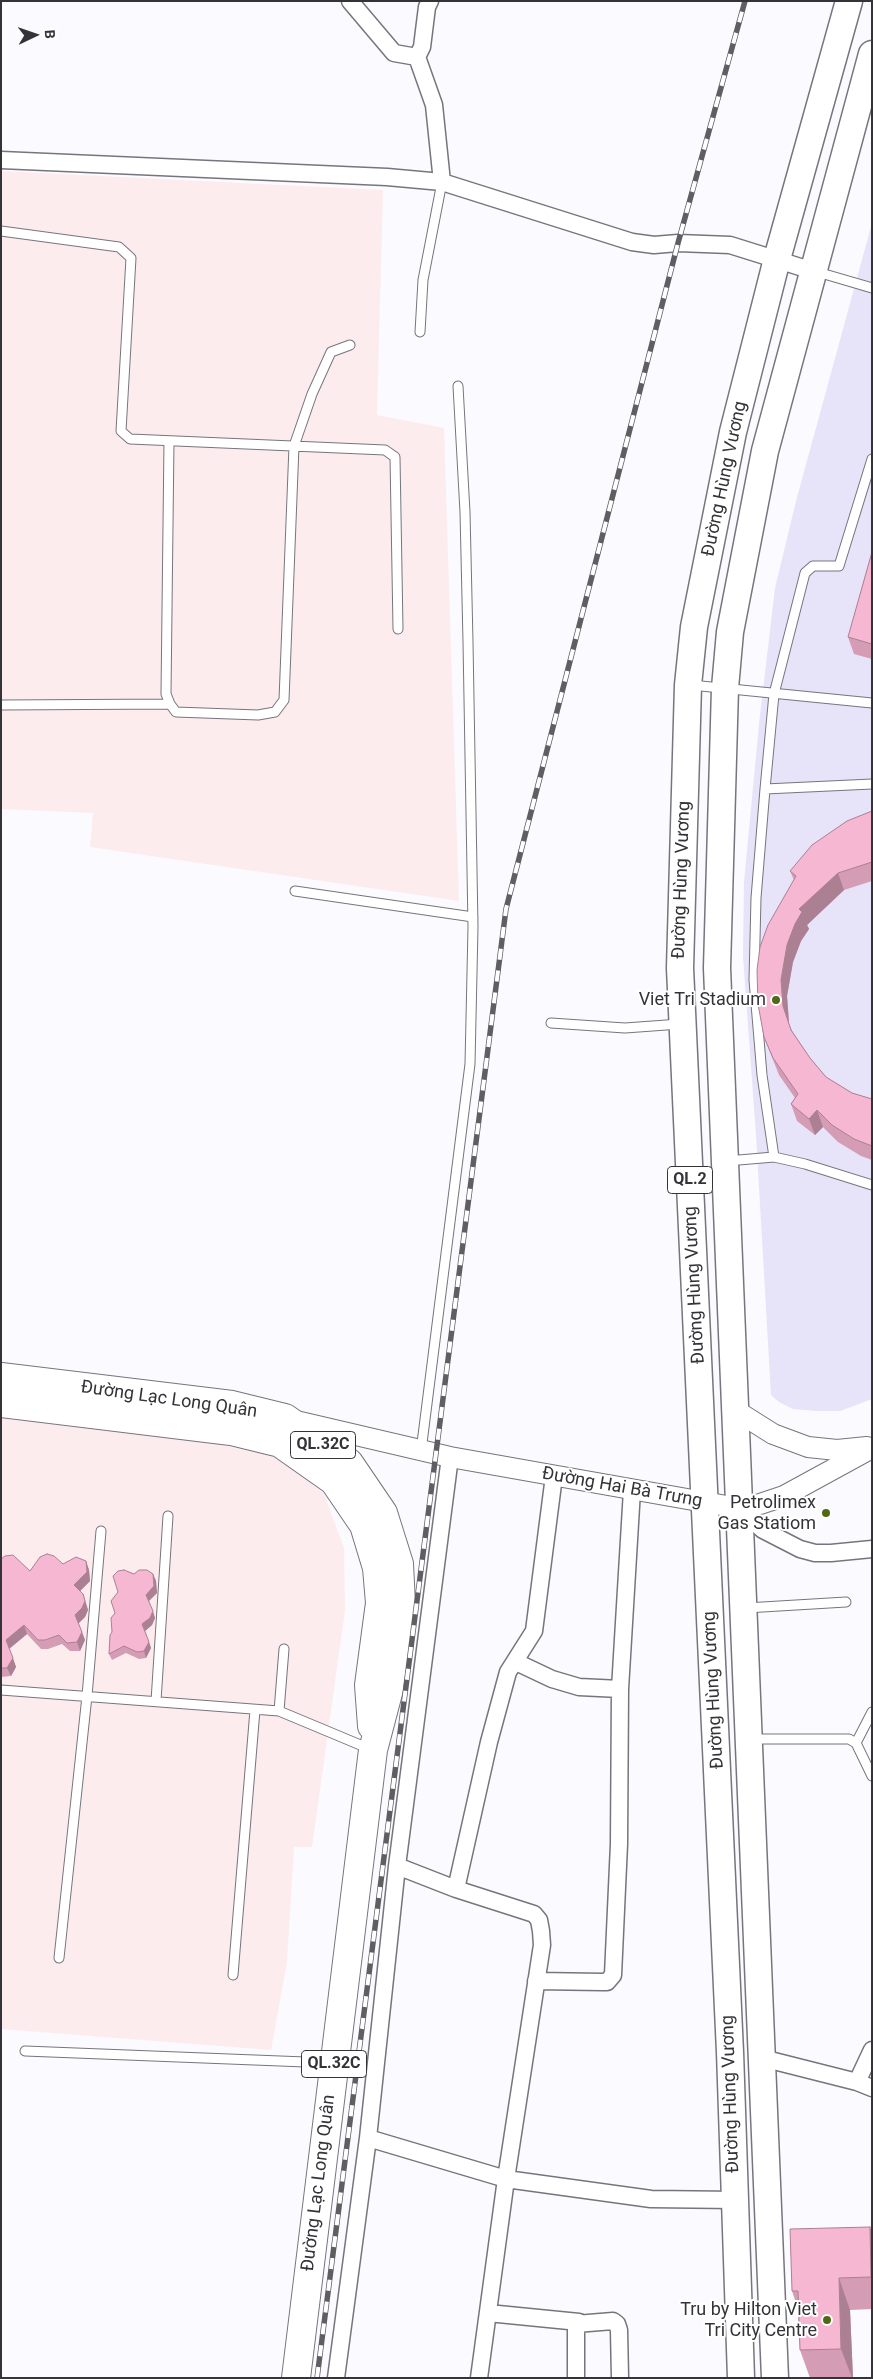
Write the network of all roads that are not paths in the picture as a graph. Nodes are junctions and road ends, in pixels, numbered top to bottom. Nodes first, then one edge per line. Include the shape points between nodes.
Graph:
1 (350, 1) edge
2 (849, 1) edge
3 (427, 3) edge
4 (872, 54) edge
5 (417, 57) junction
6 (864, 107) edge
7 (1, 160) edge
8 (442, 182) junction
9 (1, 231) edge
10 (778, 259) junction
11 (812, 271) junction
12 (872, 288) edge
13 (420, 332) dead end
14 (350, 345) dead end
15 (458, 386) dead end
16 (169, 441) junction
17 (294, 446) junction
18 (871, 461) edge
19 (398, 629) dead end
20 (688, 685) junction
21 (725, 688) junction
22 (774, 694) junction
23 (872, 703) edge
24 (170, 704) junction
25 (1, 705) edge
26 (872, 784) edge
27 (765, 788) junction
28 (296, 891) dead end
29 (473, 917) junction
30 (552, 1023) dead end
31 (683, 1024) junction
32 (774, 1158) junction
33 (724, 1162) junction
34 (872, 1185) edge
35 (1, 1377) edge
36 (1, 1403) edge
37 (735, 1410) junction
38 (282, 1431) junction
39 (324, 1446) junction
40 (872, 1447) edge
41 (421, 1451) junction
42 (450, 1457) junction
43 (554, 1476) junction
44 (632, 1490) junction
45 (705, 1503) junction
46 (738, 1508) junction
47 (168, 1516) dead end
48 (101, 1531) dead end
49 (872, 1549) edge
50 (846, 1602) dead end
51 (743, 1608) junction
52 (284, 1649) dead end
53 (516, 1662) junction
54 (620, 1689) junction
55 (1, 1690) edge
56 (87, 1696) junction
57 (156, 1701) junction
58 (255, 1710) junction
59 (279, 1711) junction
60 (872, 1712) edge
61 (749, 1739) junction
62 (856, 1743) junction
63 (373, 1750) junction
64 (872, 1776) edge
65 (397, 1866) junction
66 (456, 1889) junction
67 (59, 1958) dead end
68 (233, 1975) dead end
69 (536, 1981) junction
70 (872, 2050) edge
71 (24, 2051) dead end
72 (762, 2058) junction
73 (334, 2063) junction
74 (864, 2085) edge
75 (368, 2138) junction
76 (506, 2179) junction
77 (736, 2200) junction
78 (488, 2313) junction
79 (579, 2322) junction
80 (296, 2378) edge
81 (336, 2378) edge
82 (479, 2378) edge
83 (576, 2378) edge
84 (620, 2378) edge
85 (741, 2378) edge
86 (774, 2378) edge

1 - 5 street via 394,53
2 - 10 main road, Đường Hùng Vương / QL.2
3 - 5 street via 422,47
4 - 6 main road, Đường Hùng Vương / QL.2
5 - 8 street via 434,105
6 - 11 main road, Đường Hùng Vương / QL.2
7 - 8 street
8 - 10 street via 632,242 730,245
8 - 13 lane via 423,280
9 - 16 lane via 119,247 131,258 121,431 130,439
10 - 11 street
10 - 20 main road, Đường Hùng Vương / QL.2 via 734,432 694,627
11 - 12 lane
11 - 21 main road, Đường Hùng Vương / QL.2 via 765,451 730,632
14 - 17 lane via 331,352
15 - 29 lane via 465,512
16 - 17 lane
16 - 24 lane via 166,694
17 - 19 lane via 385,450 395,457
17 - 24 lane via 284,700 275,712 258,715 176,712
18 - 22 lane via 839,566 813,566 805,573
20 - 21 lane
20 - 31 main road, Đường Hùng Vương / QL.2 via 680,968
21 - 22 lane
21 - 33 main road, Đường Hùng Vương / QL.2 via 717,968
22 - 23 lane
22 - 27 lane
24 - 25 lane
26 - 27 lane
27 - 32 lane via 756,898 754,980 762,1075
28 - 29 lane
29 - 41 lane via 470,1064
30 - 31 lane via 626,1028
31 - 45 main road, Đường Hùng Vương / QL.2
32 - 33 lane
32 - 34 lane
33 - 37 main road, Đường Hùng Vương / QL.2
35 - 38 highway, Đường Lạc Long Quân / QL.32C via 232,1405
36 - 38 highway, Đường Lạc Long Quân / QL.32C via 230,1431
37 - 40 street via 773,1434 808,1447 837,1450
37 - 46 main road, Đường Hùng Vương / QL.2
38 - 39 highway, Đường Lạc Long Quân / QL.32C
38 - 41 street, Đường Hai Bà Trưng
38 - 63 highway, Đường Lạc Long Quân / QL.32C via 334,1481 364,1524 377,1568 380,1603 369,1685
39 - 41 street, Đường Hai Bà Trưng
39 - 63 highway, Đường Lạc Long Quân / QL.32C via 349,1463 383,1513 399,1564 401,1604 389,1689
40 - 46 street, Đường Hai Bà Trưng via 784,1496
41 - 42 street, Đường Hai Bà Trưng
42 - 43 street, Đường Hai Bà Trưng
42 - 65 street
43 - 44 street, Đường Hai Bà Trưng
43 - 53 street via 534,1631
44 - 45 street, Đường Hai Bà Trưng
44 - 54 street
45 - 46 street, Đường Hai Bà Trưng
45 - 77 main road, Đường Hùng Vương / QL.2
46 - 49 street via 763,1530 800,1549 815,1553
46 - 51 main road, Đường Hùng Vương / QL.2
47 - 57 lane
48 - 56 lane
50 - 51 lane
51 - 61 main road, Đường Hùng Vương / QL.2
52 - 59 lane
53 - 54 street via 552,1679 578,1686
53 - 66 street via 508,1672 489,1742
54 - 69 street via 619,1844 613,1975 608,1982
55 - 56 lane
56 - 57 lane
56 - 67 lane
57 - 58 lane
58 - 59 lane
58 - 68 lane
59 - 63 lane
60 - 62 lane
61 - 62 lane via 849,1739
61 - 72 main road, Đường Hùng Vương / QL.2
62 - 64 lane
63 - 73 highway, Đường Lạc Long Quân / QL.32C
65 - 66 street
65 - 75 street
66 - 69 street via 534,1914 539,1920 542,1945
69 - 76 street
70 - 74 street
71 - 73 lane
72 - 74 street
72 - 86 main road, Đường Hùng Vương / QL.2
73 - 80 highway, Đường Lạc Long Quân / QL.32C
75 - 76 street
75 - 81 street
76 - 77 street via 651,2199
76 - 78 street
77 - 85 main road, Đường Hùng Vương / QL.2
78 - 79 street
78 - 82 street
79 - 83 street via 575,2327
79 - 84 street via 617,2324

